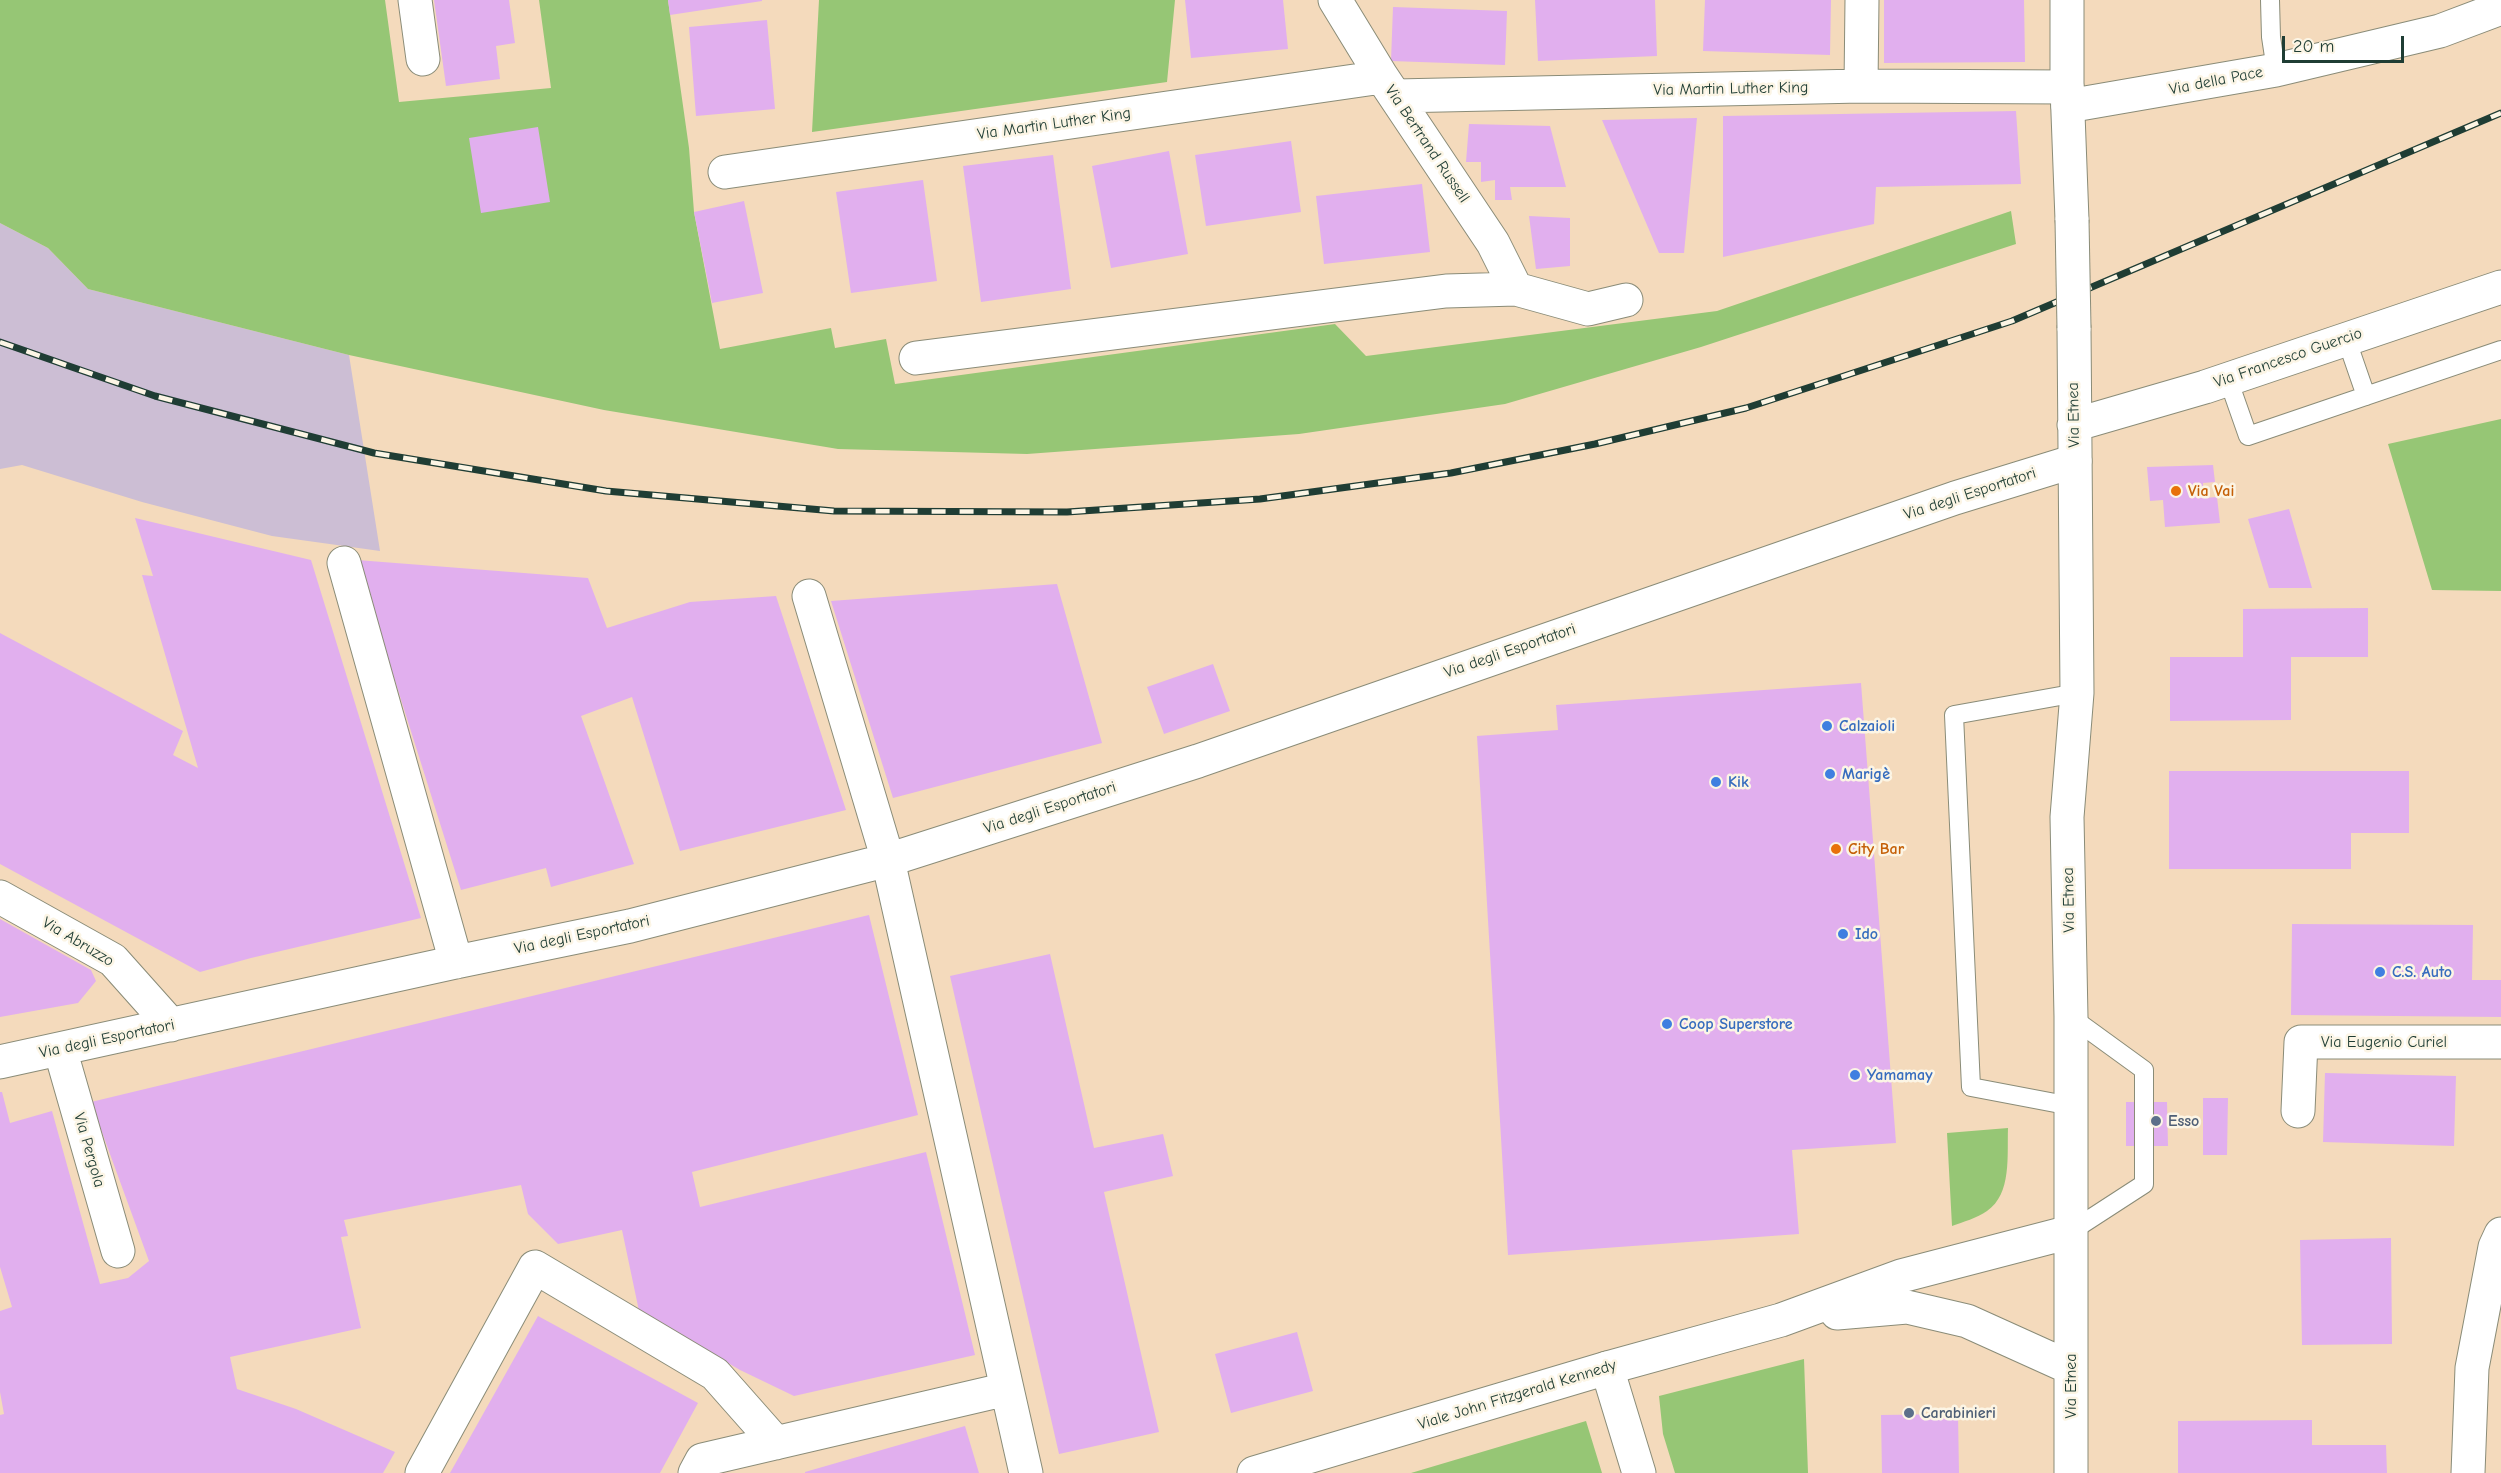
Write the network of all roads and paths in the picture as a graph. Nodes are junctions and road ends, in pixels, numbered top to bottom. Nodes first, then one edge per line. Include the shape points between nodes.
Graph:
1 (415, 0) edge
2 (1335, 0) edge
3 (1862, 0) edge
4 (2067, 0) edge
5 (2270, 0) edge
6 (2501, 8) edge
7 (423, 59) dead end
8 (2276, 70) junction
9 (1389, 86) junction
10 (1861, 86) junction
11 (2067, 97) junction
12 (725, 172) dead end
13 (2501, 287) edge
14 (1516, 289) junction
15 (1626, 300) dead end
16 (2346, 338) junction
17 (2501, 350) edge
18 (916, 358) dead end
19 (2228, 379) junction
20 (2366, 396) junction
21 (2074, 425) junction
22 (2075, 461) junction
23 (344, 563) dead end
24 (808, 596) dead end
25 (2077, 693) junction
26 (888, 860) junction
27 (0, 897) edge
28 (456, 962) junction
29 (2071, 1017) junction
30 (171, 1025) junction
31 (2501, 1042) edge
32 (60, 1049) junction
33 (0, 1062) edge
34 (2071, 1106) junction
35 (2298, 1111) dead end
36 (2070, 1232) junction
37 (2501, 1234) edge
38 (118, 1251) dead end
39 (1781, 1320) junction
40 (1607, 1368) junction
41 (2071, 1368) junction
42 (1007, 1389) junction
43 (776, 1443) junction
44 (422, 1473) edge
45 (695, 1473) edge
46 (1026, 1473) edge
47 (1254, 1473) edge
48 (1639, 1473) edge
49 (2071, 1473) edge
50 (2468, 1473) edge

1 - 7 street
2 - 9 street, Via Bertrand Russell
3 - 10 street
4 - 11 street
5 - 8 lane
6 - 8 street, Via della Pace via 2440,31
8 - 11 street, Via della Pace
9 - 10 street, Via Martin Luther King
9 - 12 street, Via Martin Luther King
9 - 14 street, Via Bertrand Russell via 1493,243
10 - 11 street, Via Martin Luther King
11 - 21 street, Via Etnea, bridge via 2073,220
13 - 16 street, Via Francesco Guercio
14 - 15 street via 1588,309
14 - 18 street via 1446,291
16 - 19 street, Via Francesco Guercio
16 - 20 lane
17 - 20 lane
19 - 20 lane via 2248,436
19 - 21 street, Via Francesco Guercio
21 - 22 street, Via Etnea
22 - 25 street, Via Etnea
22 - 26 street, Via degli Esportatori via 1955,498 1198,761
23 - 28 street
24 - 26 street
25 - 29 street, Via Etnea via 2067,817
25 - 34 lane via 1954,715 1971,1087
26 - 28 street, Via degli Esportatori via 630,926
26 - 42 street
27 - 30 street, Via Abruzzo via 112,960
28 - 30 street, Via degli Esportatori
29 - 34 street, Via Etnea
29 - 36 lane via 2144,1070 2144,1184
30 - 32 street, Via degli Esportatori
31 - 35 street, Via Eugenio Curiel via 2301,1042
32 - 33 street, Via degli Esportatori
32 - 38 street, Via Pergola
34 - 36 street, Via Etnea
36 - 39 street via 1901,1276
36 - 41 street, Via Etnea
37 - 50 street via 2495,1246 2472,1368
39 - 40 street, Viale John Fitzgerald Kennedy
39 - 41 street via 1907,1307 1966,1321
40 - 47 street, Viale John Fitzgerald Kennedy
40 - 48 street
41 - 49 street, Via Etnea
42 - 43 street
42 - 46 street
43 - 44 street via 715,1374 535,1268
43 - 45 street via 702,1460

